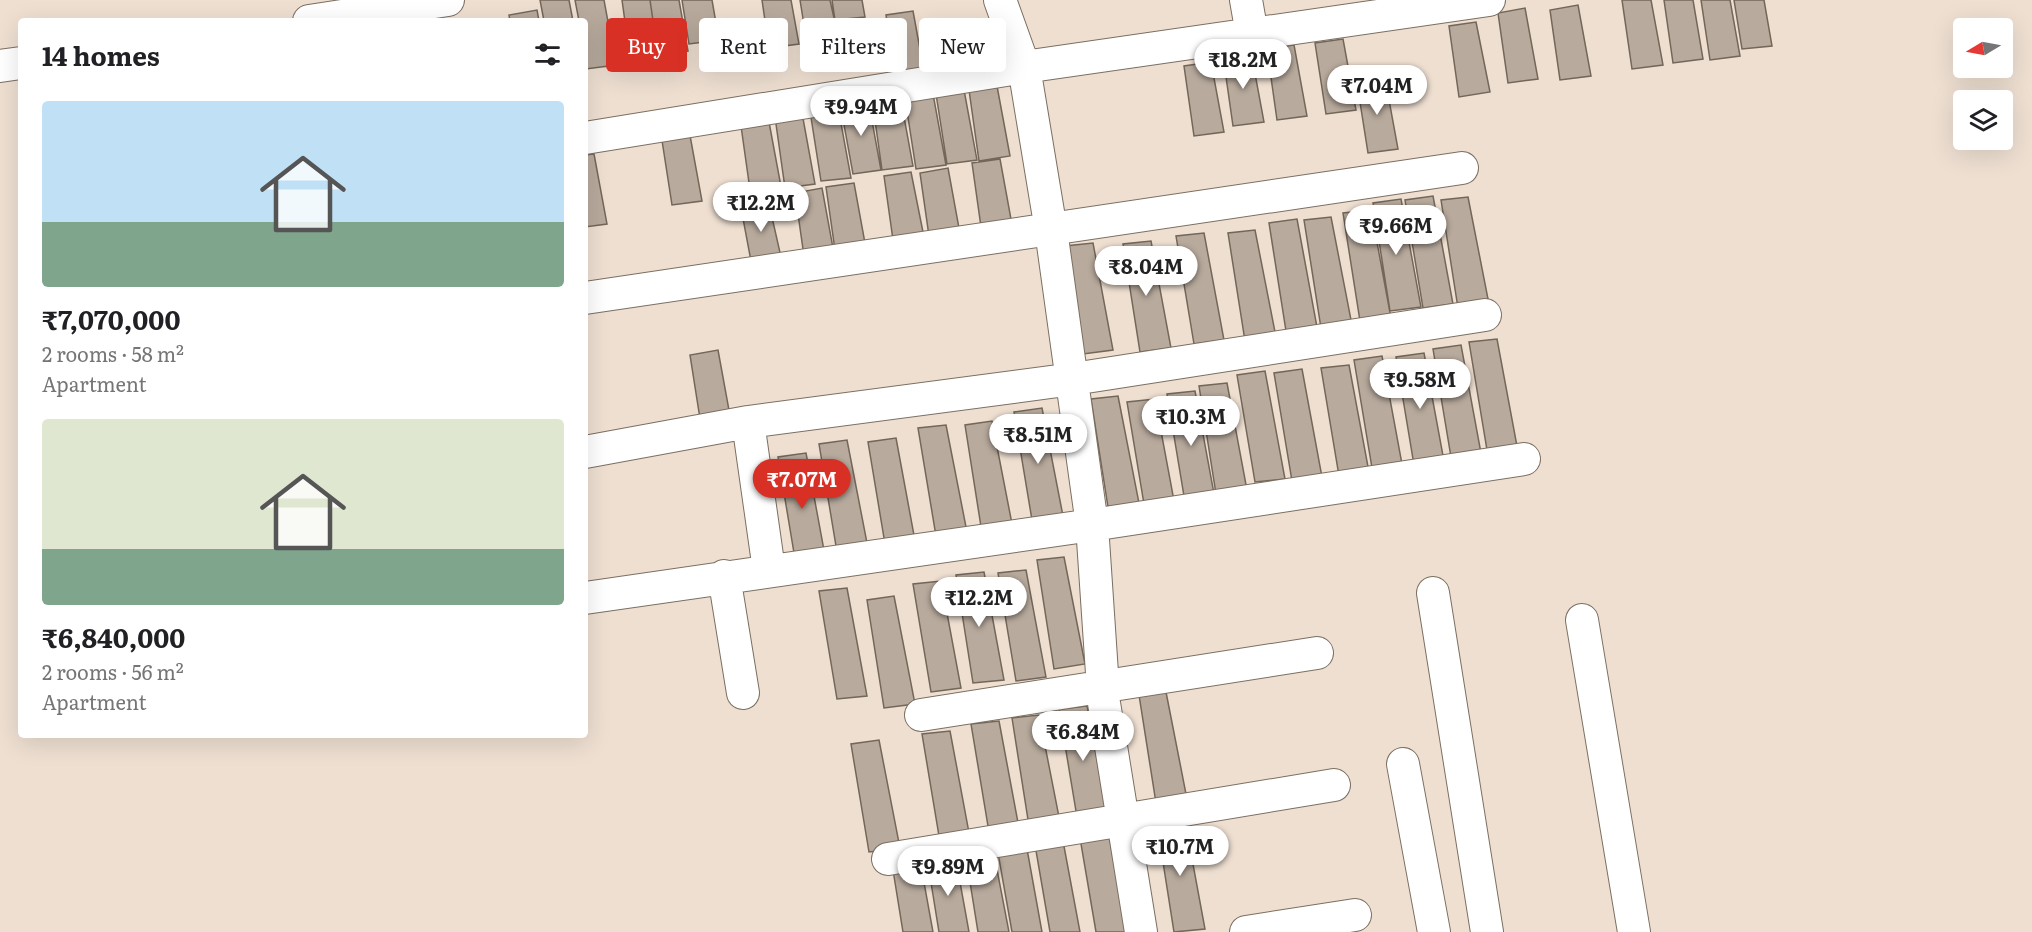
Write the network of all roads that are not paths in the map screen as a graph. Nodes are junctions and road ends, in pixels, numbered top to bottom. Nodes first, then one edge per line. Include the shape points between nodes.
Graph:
1 (448, 0) edge
2 (1000, 0) edge
3 (1246, 0) edge
4 (1489, 0) edge
5 (1368, 9) edge
6 (329, 18) edge
7 (1252, 34) junction
8 (18, 63) edge
9 (0, 66) edge
10 (1024, 67) junction
11 (588, 138) edge
12 (1462, 168) dead end
13 (1051, 230) junction
14 (588, 298) edge
15 (1485, 315) dead end
16 (1073, 379) junction
17 (748, 422) junction
18 (588, 451) edge
19 (1524, 459) dead end
20 (1092, 525) junction
21 (769, 570) junction
22 (724, 576) junction
23 (1433, 593) dead end
24 (588, 598) edge
25 (1582, 620) dead end
26 (1317, 653) dead end
27 (1102, 687) junction
28 (743, 693) dead end
29 (921, 715) dead end
30 (1403, 764) dead end
31 (1334, 785) dead end
32 (1123, 819) junction
33 (888, 859) dead end
34 (1355, 915) dead end
35 (1141, 932) edge
36 (1246, 932) edge
37 (1434, 932) edge
38 (1486, 932) edge
39 (1634, 932) edge

1 - 6 street
2 - 10 street
3 - 7 street
4 - 5 street
5 - 7 street
7 - 10 street
8 - 9 street
10 - 11 street
10 - 13 street
12 - 13 street
13 - 14 street
13 - 16 street
15 - 16 street
16 - 17 street
16 - 20 street
17 - 18 street
17 - 21 street
19 - 20 street
20 - 21 street
20 - 27 street
21 - 22 street
22 - 24 street
22 - 28 street
23 - 38 street
25 - 39 street
26 - 27 street
27 - 29 street
27 - 32 street
30 - 37 street
31 - 32 street
32 - 33 street
32 - 35 street
34 - 36 street

